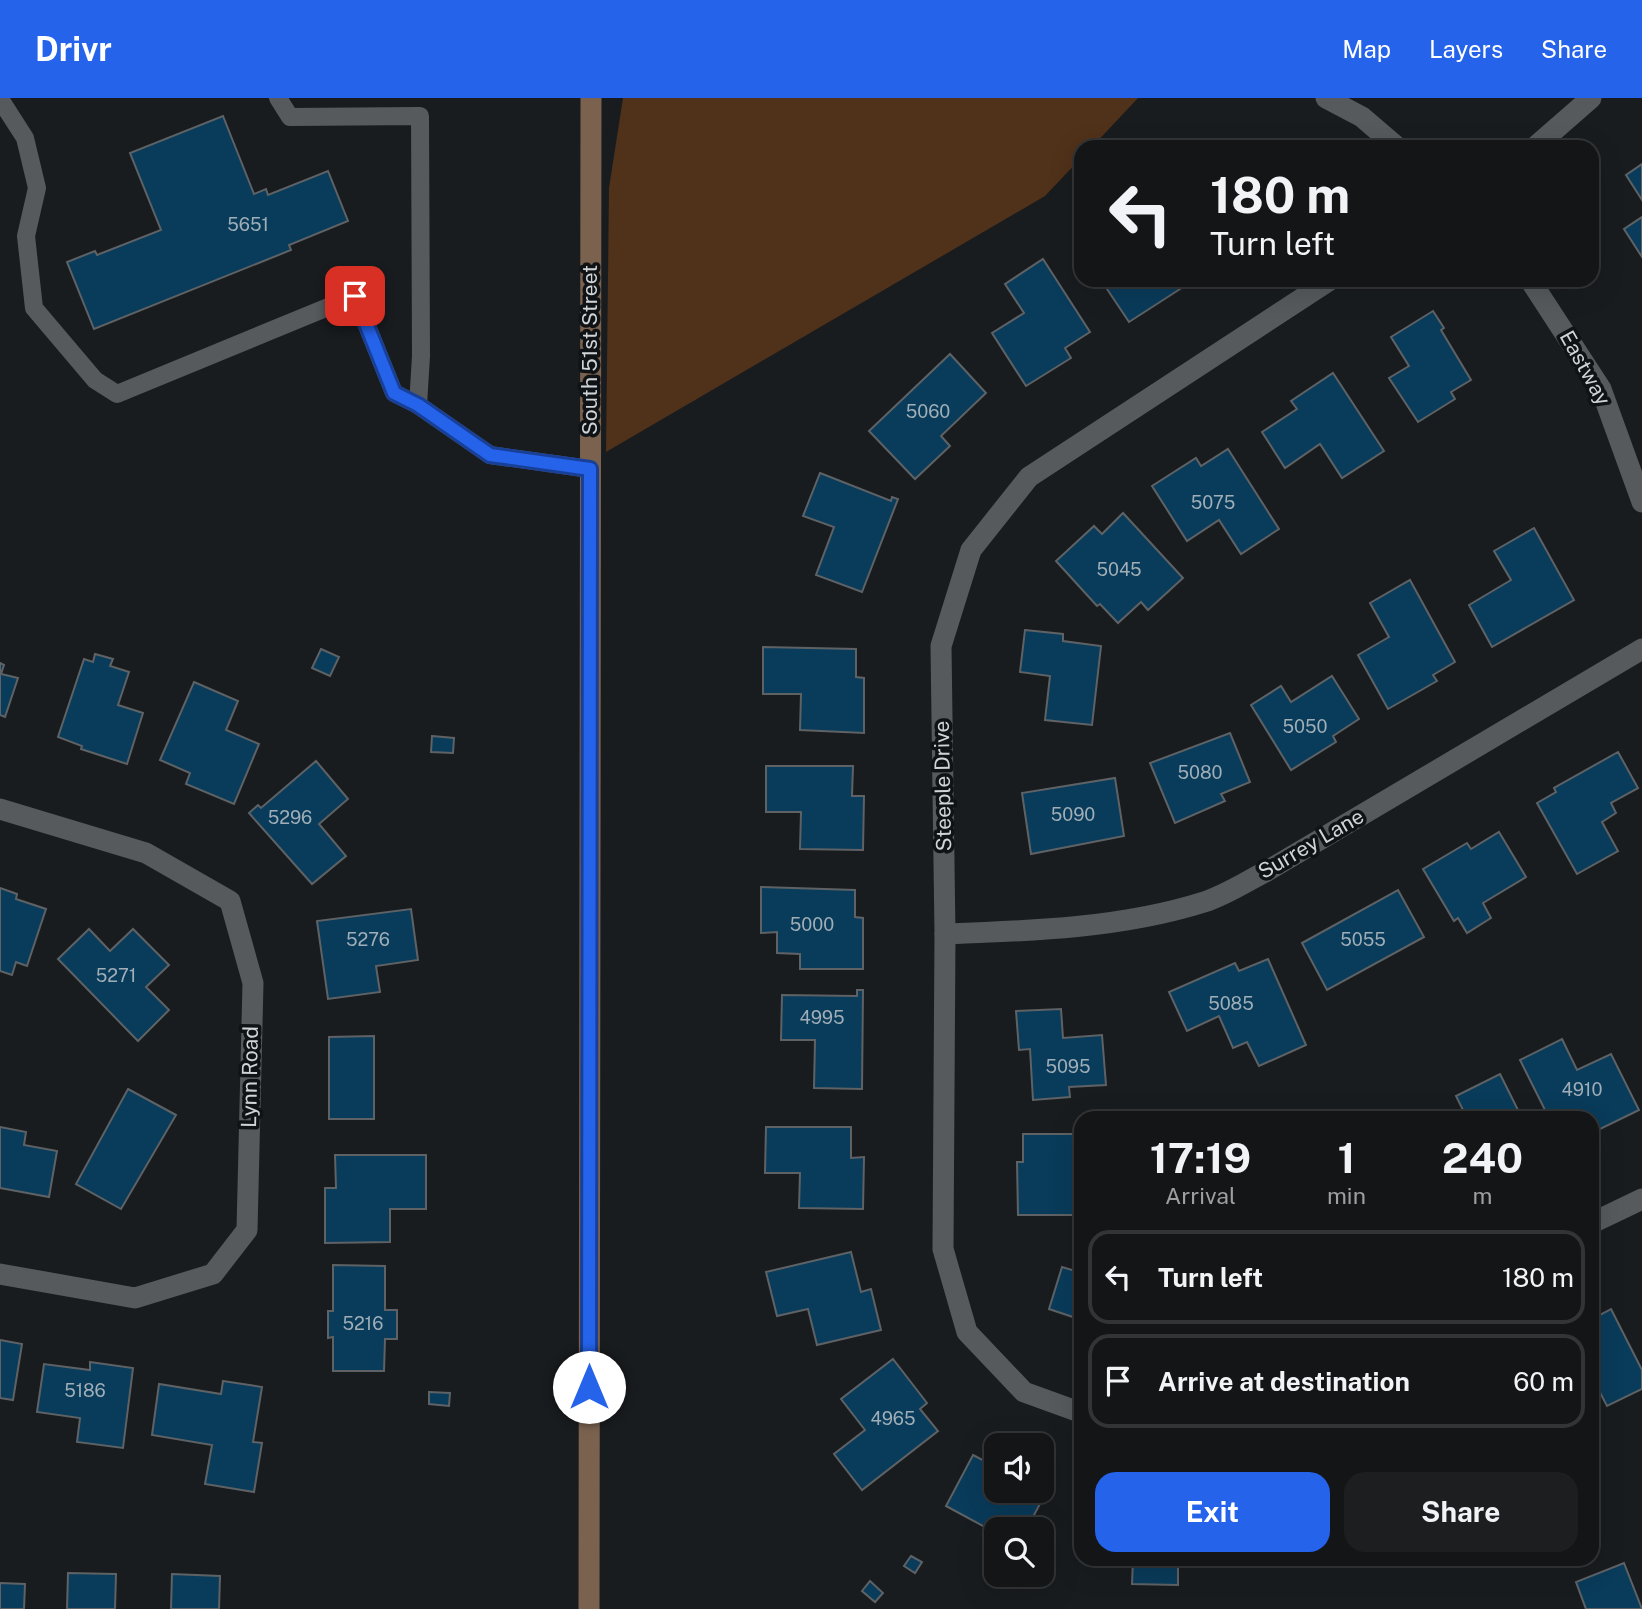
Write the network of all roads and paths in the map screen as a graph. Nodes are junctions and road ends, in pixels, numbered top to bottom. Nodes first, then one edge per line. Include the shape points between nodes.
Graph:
1 (278, 98) edge
2 (590, 98) edge
3 (1326, 98) edge
4 (1591, 98) edge
5 (0, 99) edge
6 (1389, 140) edge
7 (1543, 140) edge
8 (1320, 287) edge
9 (1535, 287) edge
10 (418, 405) junction
11 (590, 469) junction
12 (1642, 502) edge
13 (1642, 649) edge
14 (0, 809) edge
15 (945, 934) junction
16 (1642, 1199) edge
17 (1599, 1220) edge
18 (0, 1274) edge
19 (1074, 1410) edge
20 (589, 1609) edge

1 - 10 lane via 290,117 420,116
2 - 11 street, South 51st Street
3 - 6 street via 1362,117
4 - 7 street
5 - 10 lane via 24,138 37,188 26,236 34,308 95,380 117,394 355,296 394,393
8 - 15 street, Steeple Drive via 1028,477 971,550 942,646
9 - 12 street, Eastway via 1601,389
10 - 11 lane via 490,455
11 - 20 street, South 51st Street
13 - 15 street, Surrey Lane via 1267,871 1206,902 1039,931
14 - 18 street, Lynn Road via 146,853 230,901 253,983 247,1230 213,1275 135,1298
15 - 19 street, Steeple Drive via 946,1261 967,1332 1024,1392
16 - 17 street

